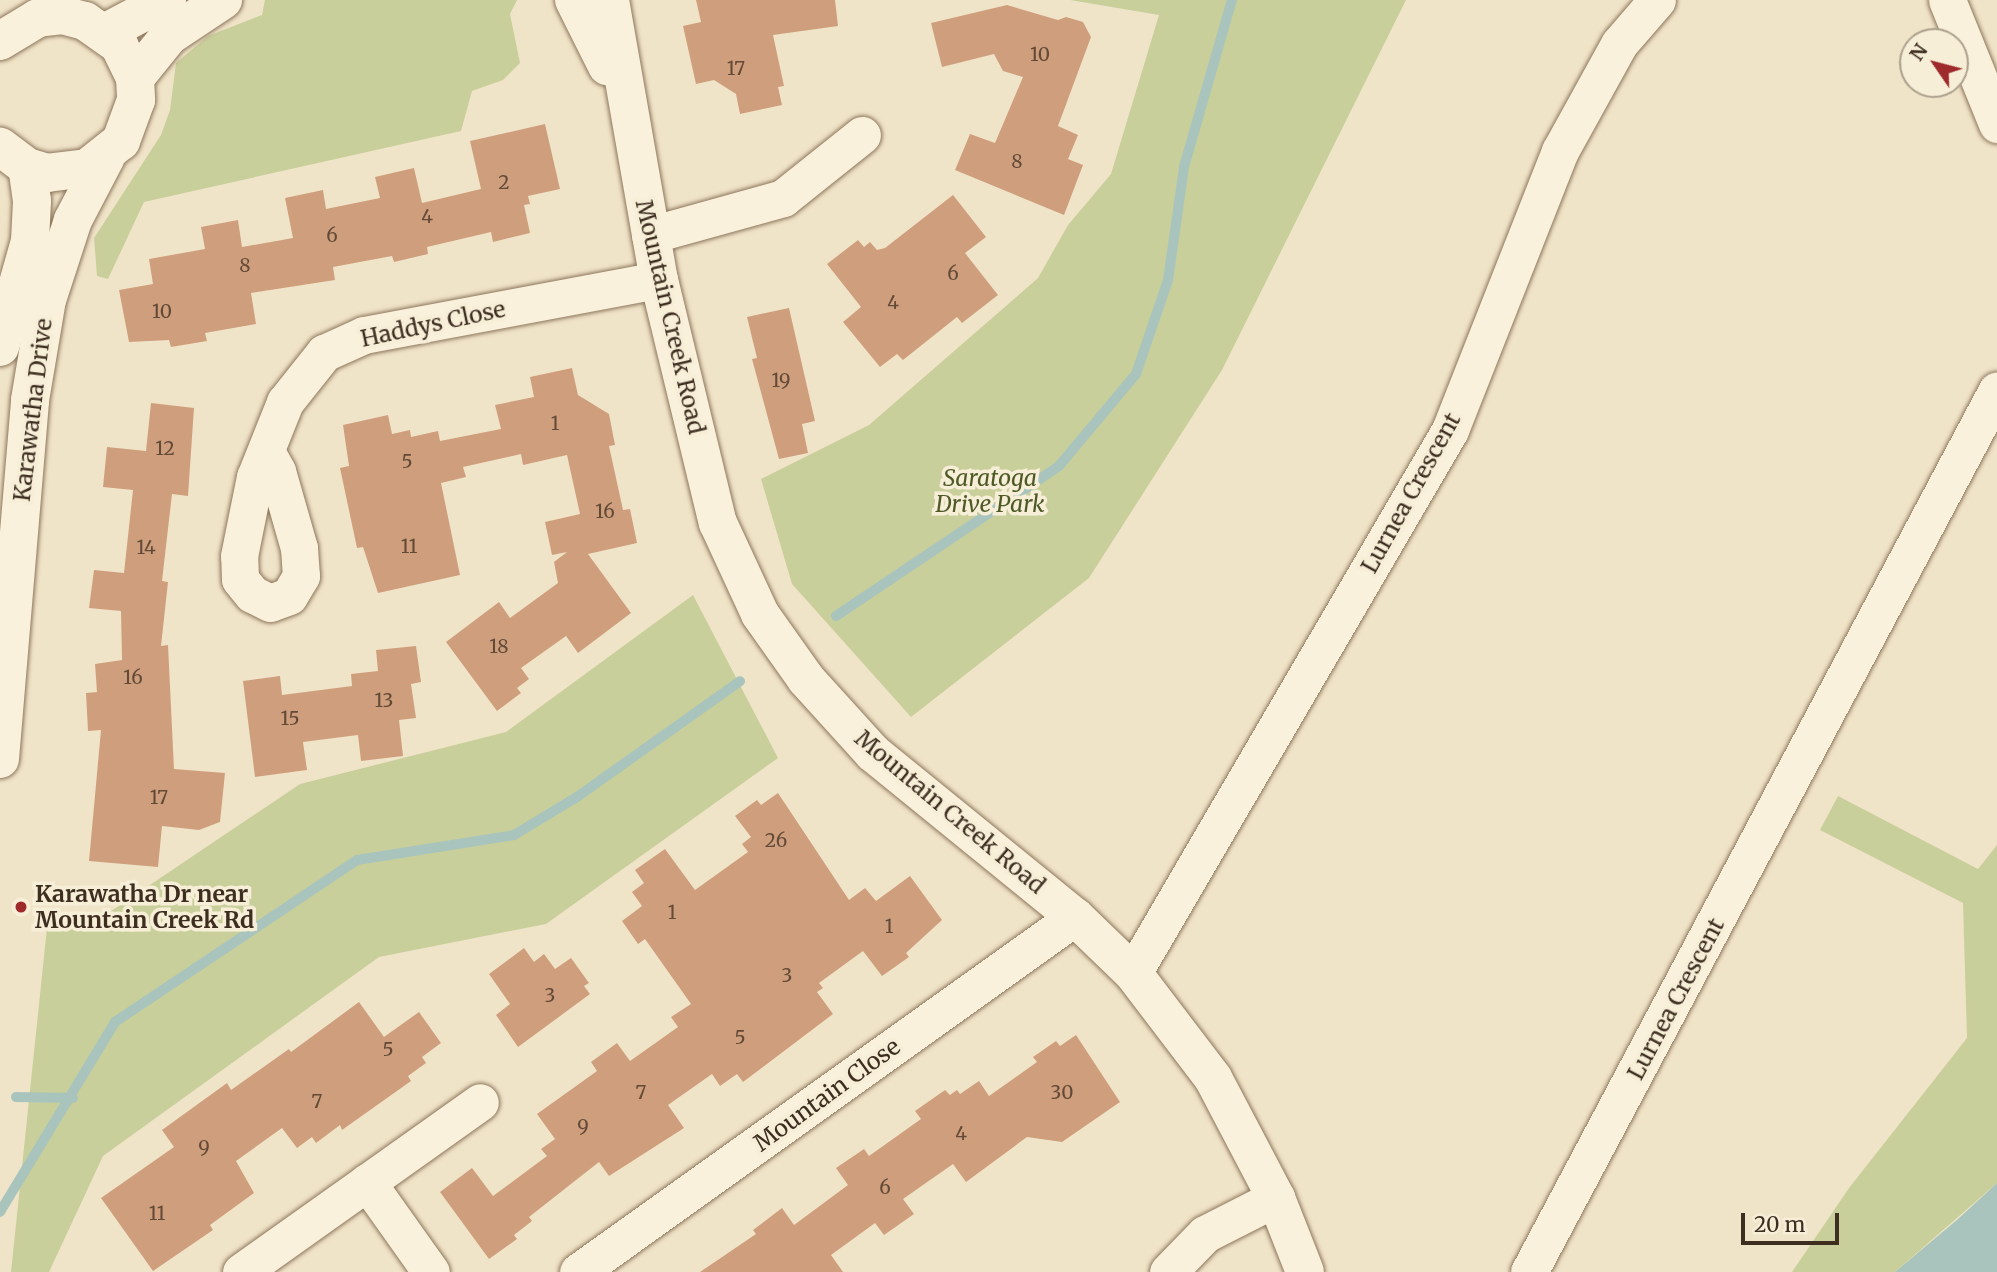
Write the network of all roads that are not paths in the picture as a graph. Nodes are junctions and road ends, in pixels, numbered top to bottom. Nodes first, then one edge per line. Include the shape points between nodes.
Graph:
1 (167, 0) edge
2 (223, 0) edge
3 (574, 0) edge
4 (610, 0) edge
5 (1657, 0) edge
6 (1947, 0) edge
7 (88, 17) edge
8 (0, 41) edge
9 (135, 78) junction
10 (626, 110) junction
11 (1997, 124) edge
12 (862, 135) dead end
13 (106, 157) junction
14 (10, 158) edge
15 (650, 235) junction
16 (659, 280) junction
17 (0, 348) edge
18 (1997, 390) edge
19 (267, 453) dead end
20 (0, 759) edge
21 (1074, 917) junction
22 (1133, 973) junction
23 (480, 1102) dead end
24 (367, 1182) junction
25 (1276, 1198) junction
26 (241, 1272) edge
27 (431, 1272) edge
28 (578, 1272) edge
29 (1168, 1272) edge
30 (1305, 1272) edge
31 (1529, 1272) edge

1 - 7 street
2 - 9 street via 169,36
3 - 10 street, Mountain Creek Road
4 - 10 street, Mountain Creek Road
5 - 22 street, Lurnea Crescent via 1619,44 1560,151 1450,430
6 - 11 street
7 - 8 street via 38,18
7 - 9 street via 119,45
9 - 13 street, Karawatha Drive via 132,121
10 - 15 street, Mountain Creek Road
12 - 15 street via 783,198
13 - 14 street via 67,173
13 - 20 street, Karawatha Drive via 73,220 47,300 30,400
14 - 17 street, Karawatha Drive via 32,201 30,241
15 - 16 street, Mountain Creek Road
16 - 19 street, Haddys Close via 354,340 324,353 285,402
16 - 21 street, Mountain Creek Road via 718,523 760,614 806,679 873,753
18 - 31 street, Lurnea Crescent
21 - 22 street, Mountain Creek Road
21 - 28 street, Mountain Close
22 - 25 street, Mountain Creek Road via 1213,1078
23 - 24 street
24 - 26 street
24 - 27 street
25 - 29 street via 1205,1234
25 - 30 street, Mountain Creek Road

